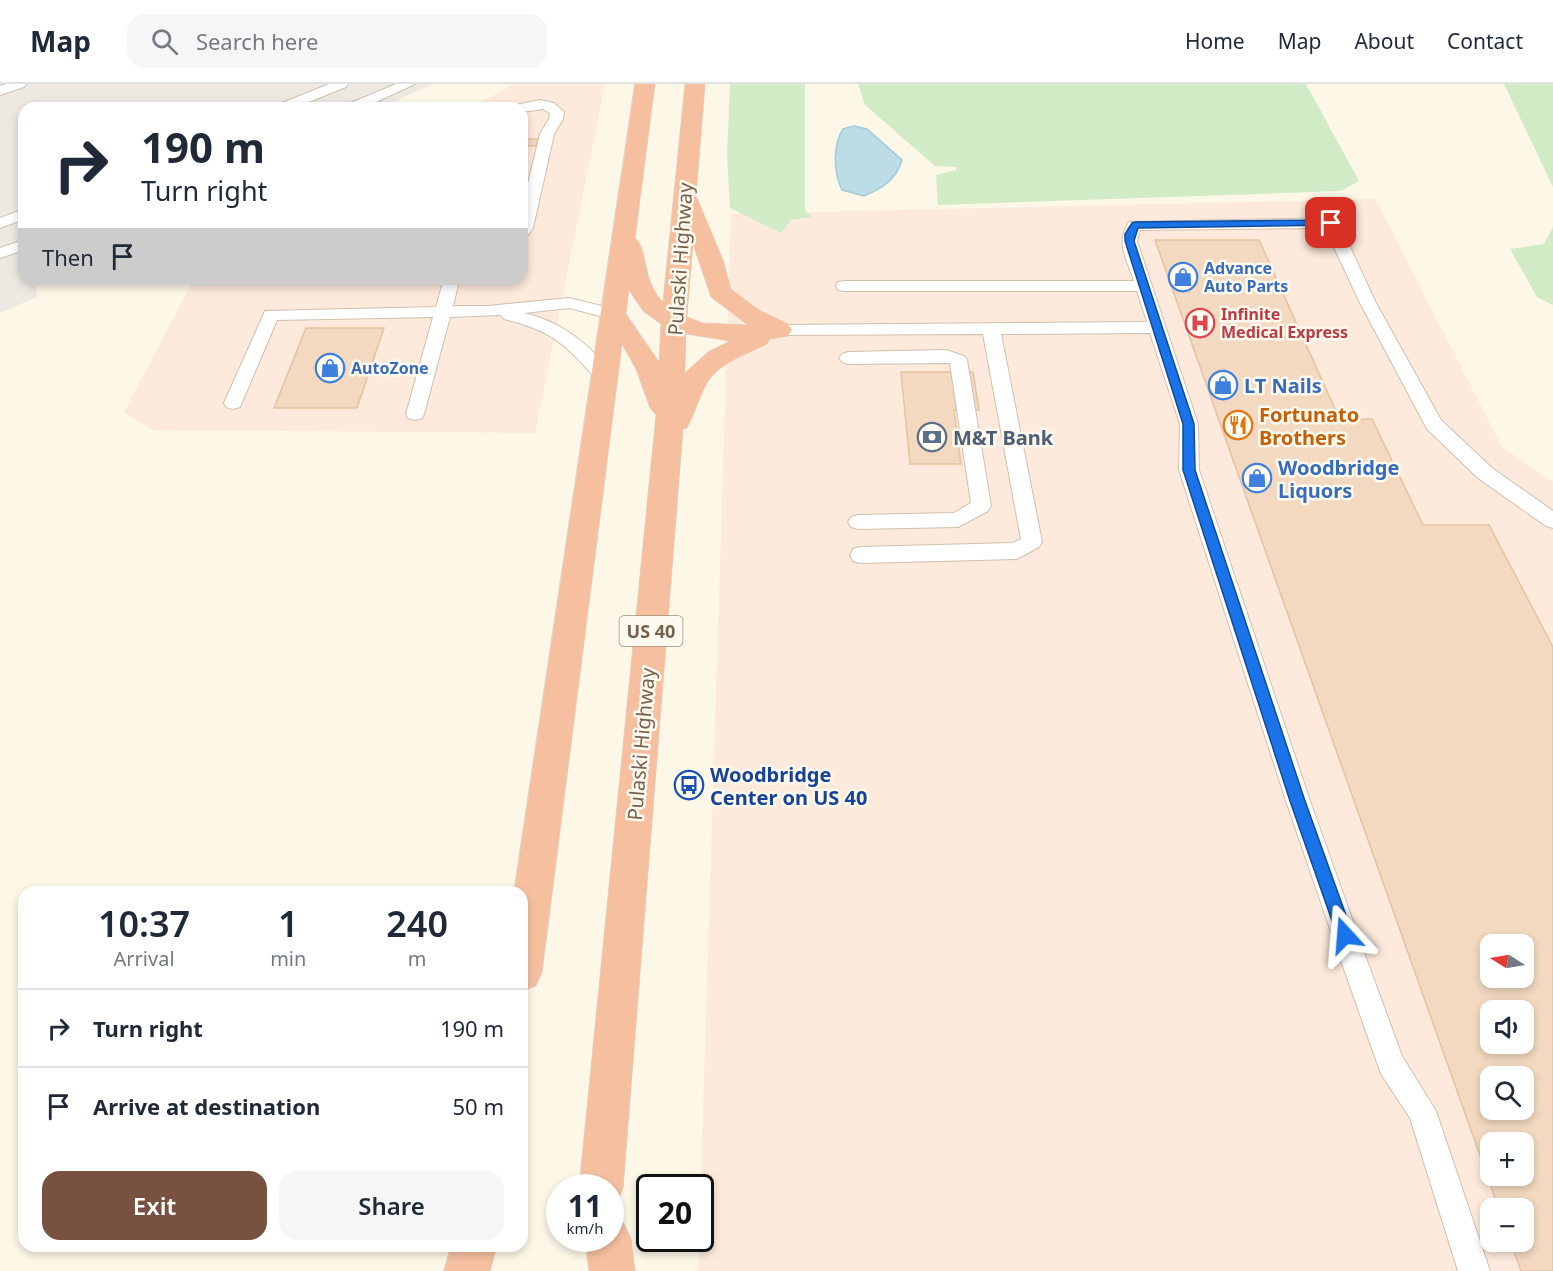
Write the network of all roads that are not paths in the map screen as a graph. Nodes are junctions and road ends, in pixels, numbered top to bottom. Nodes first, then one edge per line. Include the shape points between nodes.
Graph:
1 (19, 84) edge
2 (341, 84) edge
3 (408, 84) edge
4 (645, 84) edge
5 (694, 84) edge
6 (0, 91) edge
7 (297, 102) edge
8 (365, 102) edge
9 (528, 107) edge
10 (556, 117) junction
11 (528, 156) edge
12 (685, 194) junction
13 (528, 215) edge
14 (18, 216) edge
15 (0, 223) edge
16 (625, 227) junction
17 (18, 247) edge
18 (0, 253) edge
19 (450, 285) edge
20 (844, 286) dead end
21 (1143, 286) junction
22 (488, 311) junction
23 (442, 312) junction
24 (612, 314) junction
25 (674, 322) junction
26 (1157, 327) junction
27 (991, 329) junction
28 (779, 330) junction
29 (848, 358) dead end
30 (604, 377) junction
31 (233, 403) dead end
32 (415, 414) dead end
33 (668, 436) junction
34 (1553, 521) edge
35 (858, 522) dead end
36 (860, 555) dead end
37 (528, 928) edge
38 (603, 1174) edge
39 (472, 1252) edge
40 (483, 1252) edge
41 (596, 1252) edge
42 (610, 1252) edge
43 (467, 1271) edge
44 (481, 1271) edge
45 (594, 1271) edge
46 (612, 1271) edge
47 (1474, 1271) edge

1 - 6 lane
2 - 7 lane
3 - 8 lane
4 - 16 highway
5 - 12 highway, Pulaski Highway / US 40
9 - 10 lane via 545,104 554,108
10 - 11 lane via 537,128
10 - 13 lane via 547,134
12 - 25 highway, Pulaski Highway / US 40
12 - 28 highway via 720,292 750,316
14 - 15 lane
16 - 24 highway
16 - 25 highway via 639,286 650,304
17 - 18 lane
19 - 23 lane
20 - 21 lane
21 - 26 lane
21 - 34 lane via 1130,241 1135,225 1331,223 1368,303 1434,424 1485,473
22 - 23 lane
22 - 24 lane via 569,303
22 - 30 lane via 537,320 567,336
23 - 31 lane via 271,315
23 - 32 lane
24 - 30 highway
24 - 33 highway via 641,351 655,378
25 - 28 highway via 721,335
25 - 33 highway, Pulaski Highway / US 40
26 - 27 lane
26 - 47 lane via 1188,424 1189,470 1298,801 1391,1064 1422,1111
27 - 28 lane
27 - 36 lane via 1032,542 1017,551
28 - 33 highway via 717,358 695,378
29 - 35 lane via 946,356 958,360 981,506 958,520
30 - 37 highway
33 - 38 highway, Pulaski Highway / US 40
39 - 43 highway
40 - 44 highway
41 - 45 highway
42 - 46 highway

